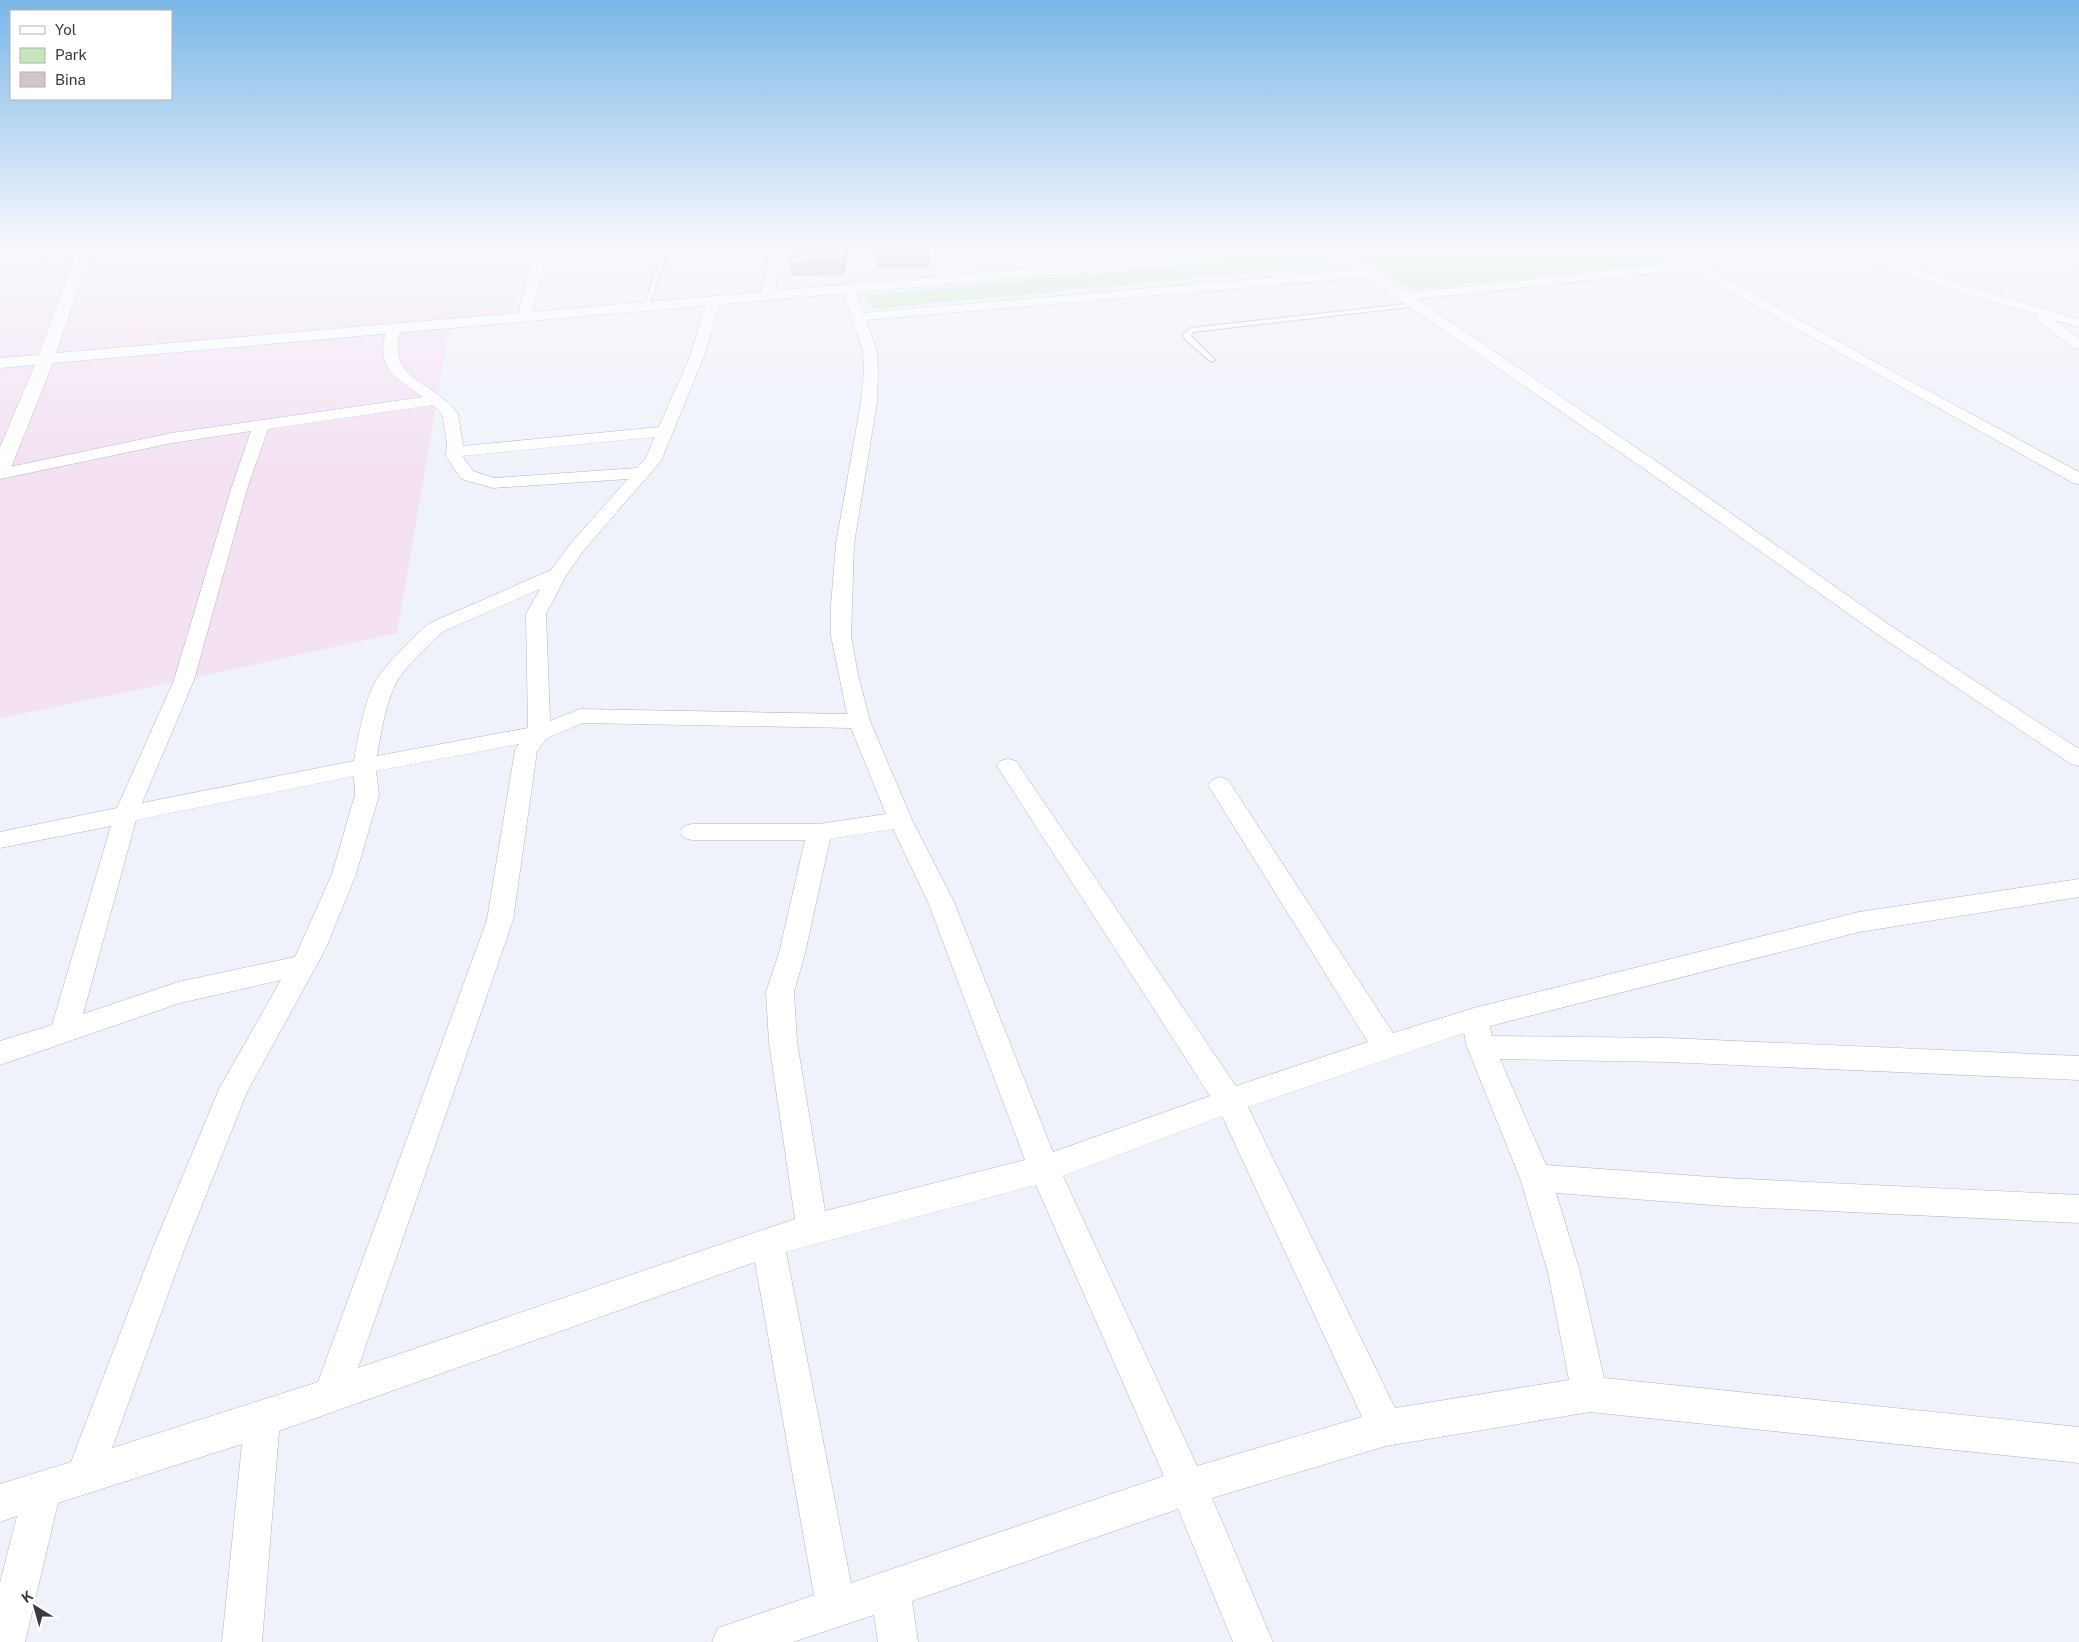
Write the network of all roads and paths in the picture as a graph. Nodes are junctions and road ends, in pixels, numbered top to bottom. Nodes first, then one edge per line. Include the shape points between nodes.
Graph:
1 (59, 322) edge
2 (481, 322) edge
3 (707, 322) edge
4 (860, 322) edge
5 (1253, 322) edge
6 (1439, 322) edge
7 (1795, 322) edge
8 (2048, 322) edge
9 (394, 329) junction
10 (2079, 345) edge
11 (46, 360) junction
12 (1211, 360) dead end
13 (0, 363) edge
14 (437, 400) junction
15 (261, 425) junction
16 (665, 431) junction
17 (455, 452) junction
18 (0, 470) edge
19 (643, 473) junction
20 (0, 474) edge
21 (2079, 479) edge
22 (558, 574) junction
23 (859, 721) junction
24 (539, 733) junction
25 (2079, 759) edge
26 (364, 766) junction
27 (1008, 766) dead end
28 (1220, 785) dead end
29 (126, 814) junction
30 (900, 820) junction
31 (692, 832) dead end
32 (819, 832) junction
33 (0, 840) edge
34 (2079, 888) edge
35 (303, 965) junction
36 (64, 1032) junction
37 (1477, 1033) junction
38 (1387, 1047) junction
39 (0, 1053) edge
40 (2079, 1068) edge
41 (1230, 1101) junction
42 (1044, 1170) junction
43 (1536, 1178) junction
44 (2079, 1209) edge
45 (812, 1228) junction
46 (768, 1242) junction
47 (332, 1393) junction
48 (1590, 1394) junction
49 (262, 1419) junction
50 (1386, 1428) junction
51 (2079, 1445) edge
52 (84, 1476) junction
53 (1188, 1487) junction
54 (43, 1489) junction
55 (0, 1503) edge
56 (891, 1589) junction
57 (836, 1608) junction
58 (5, 1642) edge
59 (242, 1642) edge
60 (732, 1642) edge
61 (898, 1642) edge
62 (1253, 1642) edge

1 - 11 street
2 - 9 street
3 - 16 street via 697,356
4 - 23 street via 870,351 869,402 845,544 841,605 841,636
5 - 12 lane via 1190,330 1188,337
6 - 25 street via 1884,630
7 - 21 street
8 - 10 street
9 - 11 street
9 - 14 street via 389,348 393,366
11 - 13 street
11 - 18 street
14 - 15 street
14 - 17 street via 450,414
15 - 20 street via 136,445
15 - 29 street via 239,489 184,680
16 - 17 street
16 - 19 street via 653,461
17 - 19 street via 456,461 467,475 493,482
19 - 22 street via 578,546
22 - 24 street via 536,614
22 - 26 street via 430,632 385,683 370,731
23 - 24 street via 580,716
23 - 30 street
24 - 26 street
24 - 47 street via 526,750 500,920
26 - 29 street
26 - 35 street via 367,795 344,874
27 - 41 street
28 - 38 street
29 - 33 street
29 - 36 street
30 - 32 street
30 - 42 street via 942,902
31 - 32 street
32 - 45 street via 780,992 783,1042
34 - 37 street via 1859,922
35 - 36 street via 178,993
35 - 52 street via 234,1089 168,1250
36 - 39 street
37 - 38 street
37 - 40 street via 1667,1050
37 - 43 street
38 - 41 street
41 - 42 street
41 - 50 street
42 - 45 street
42 - 53 street
43 - 44 street via 1725,1192
43 - 48 street via 1564,1272
45 - 46 street
46 - 47 street
46 - 57 street
47 - 49 street
48 - 50 street
48 - 51 street
49 - 52 street
49 - 59 street
50 - 53 street
52 - 54 street
53 - 56 street
53 - 62 street
54 - 55 street
54 - 58 street
56 - 57 street
56 - 61 street
57 - 60 street

